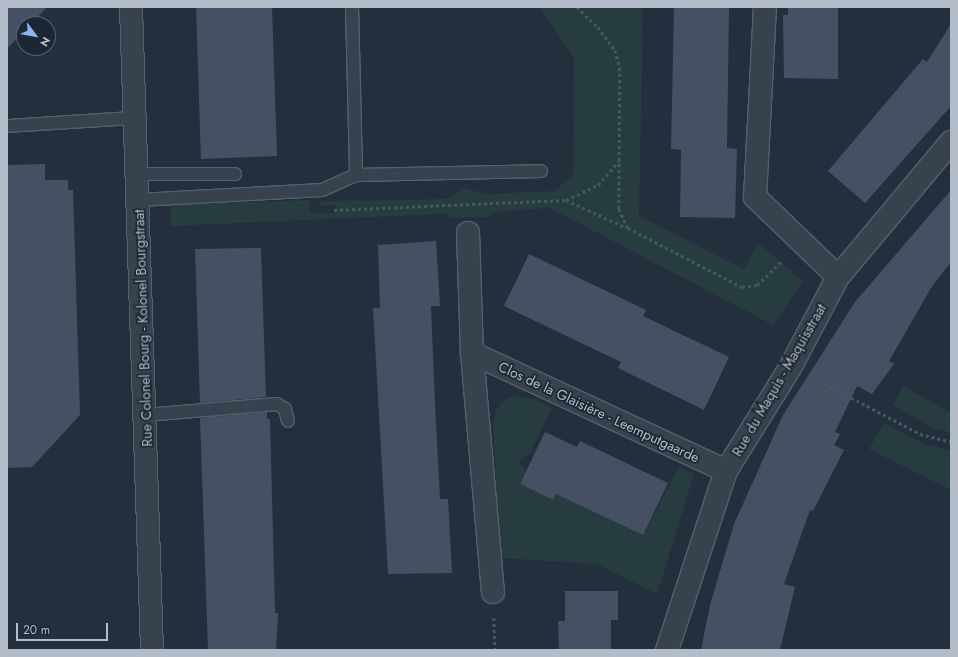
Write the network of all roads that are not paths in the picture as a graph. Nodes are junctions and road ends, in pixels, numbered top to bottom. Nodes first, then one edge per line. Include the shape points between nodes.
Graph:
1 (131, 7) edge
2 (352, 7) edge
3 (765, 7) edge
4 (136, 118) junction
5 (7, 126) edge
6 (951, 142) edge
7 (542, 171) dead end
8 (139, 174) junction
9 (235, 174) dead end
10 (356, 175) junction
11 (139, 200) junction
12 (468, 232) dead end
13 (838, 277) junction
14 (472, 353) junction
15 (145, 415) junction
16 (288, 421) dead end
17 (726, 471) junction
18 (493, 592) road end
19 (152, 650) edge
20 (667, 650) edge

1 - 4 street, Rue Colonel Bourg - Kolonel Bourgstraat
2 - 10 lane
3 - 13 street via 755,197
4 - 5 lane
4 - 8 street, Rue Colonel Bourg - Kolonel Bourgstraat
6 - 13 street, Rue du Maquis - Maquisstraat
7 - 10 lane
8 - 9 lane
8 - 11 street, Rue Colonel Bourg - Kolonel Bourgstraat
10 - 11 lane via 322,190
11 - 15 street, Rue Colonel Bourg - Kolonel Bourgstraat
12 - 14 street
13 - 17 street, Rue du Maquis - Maquisstraat via 791,366
14 - 17 street, Clos de la Glaisière - Leemputgaarde
14 - 18 street
15 - 16 lane via 277,404 285,408
15 - 19 street, Rue Colonel Bourg - Kolonel Bourgstraat
17 - 20 street, Rue du Maquis - Maquisstraat

